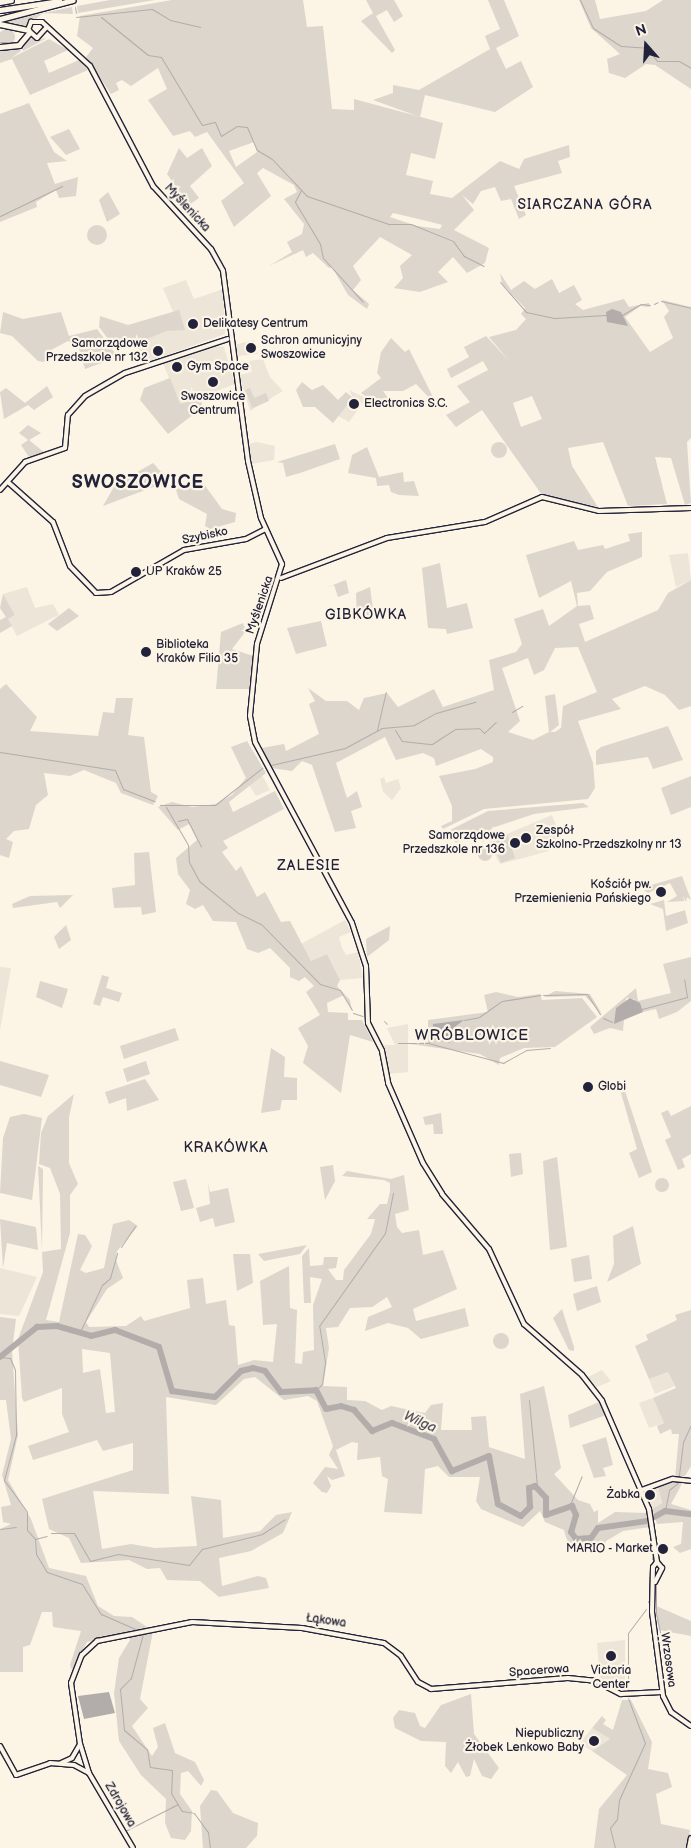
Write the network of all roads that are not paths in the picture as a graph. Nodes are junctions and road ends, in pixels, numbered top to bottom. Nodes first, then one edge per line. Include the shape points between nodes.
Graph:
1 (11, 0) edge
2 (66, 0) edge
3 (73, 0) edge
4 (1, 2) edge
5 (0, 10) edge
6 (0, 19) edge
7 (0, 24) edge
8 (46, 28) junction
9 (29, 32) junction
10 (44, 35) junction
11 (58, 39) junction
12 (0, 47) edge
13 (228, 339) junction
14 (9, 483) junction
15 (0, 490) edge
16 (691, 508) edge
17 (266, 528) junction
18 (281, 576) junction
19 (691, 1481) edge
20 (642, 1490) junction
21 (657, 1562) junction
22 (654, 1570) junction
23 (659, 1572) junction
24 (653, 1584) junction
25 (473, 1686) joint
26 (662, 1692) junction
27 (691, 1726) edge
28 (80, 1744) junction
29 (0, 1746) edge
30 (83, 1755) junction
31 (74, 1756) junction
32 (84, 1762) junction
33 (61, 1763) junction
34 (74, 1764) junction
35 (79, 1766) junction
36 (89, 1773) junction
37 (691, 1838) edge
38 (133, 1848) edge
39 (689, 1848) edge

1 - 4 highway
2 - 5 highway
3 - 6 highway
7 - 9 main road
8 - 9 street via 36,20
8 - 10 street
8 - 11 street, Myślenicka
9 - 10 street, Myślenicka via 35,38
9 - 12 main road via 19,45
10 - 11 street, Myślenicka
11 - 13 street, Myślenicka via 90,66 153,186 216,256 226,285
13 - 14 street via 125,373 81,399 68,415 65,448 26,462
13 - 17 street, Myślenicka via 244,408 248,463
14 - 15 street
14 - 17 street, Szybisko via 53,522 70,566 96,593 111,592 184,550 246,539
16 - 18 street via 599,510 542,497 485,522 386,538 296,574
17 - 18 street, Myślenicka via 279,552
18 - 20 street, Myślenicka via 257,644 250,716 253,736 352,923 366,966 368,1023 382,1051 388,1083 429,1175 489,1249 522,1320 582,1375 602,1401
19 - 20 street via 677,1479
20 - 21 street, Myślenicka via 653,1525
21 - 22 street, Wrzosowa
21 - 23 street via 662,1566
22 - 23 street
22 - 24 street, Wrzosowa
23 - 24 street
24 - 26 street, Wrzosowa
25 - 26 street, Spacerowa via 568,1678 595,1681 621,1694
25 - 28 street, Łąkowa via 426,1688 390,1646 342,1633 205,1623 154,1629 97,1641 82,1655 70,1688
26 - 27 street, Wrzosowa via 668,1708
28 - 30 street
28 - 31 street
29 - 33 street via 16,1775 44,1764
30 - 31 street
30 - 32 street, Zdrojowa
31 - 33 street
31 - 34 street
32 - 35 street
32 - 36 street, Zdrojowa
33 - 34 street, Zdrojowa
34 - 35 street, Zdrojowa
35 - 36 street, Zdrojowa
36 - 38 street, Zdrojowa
37 - 39 street

